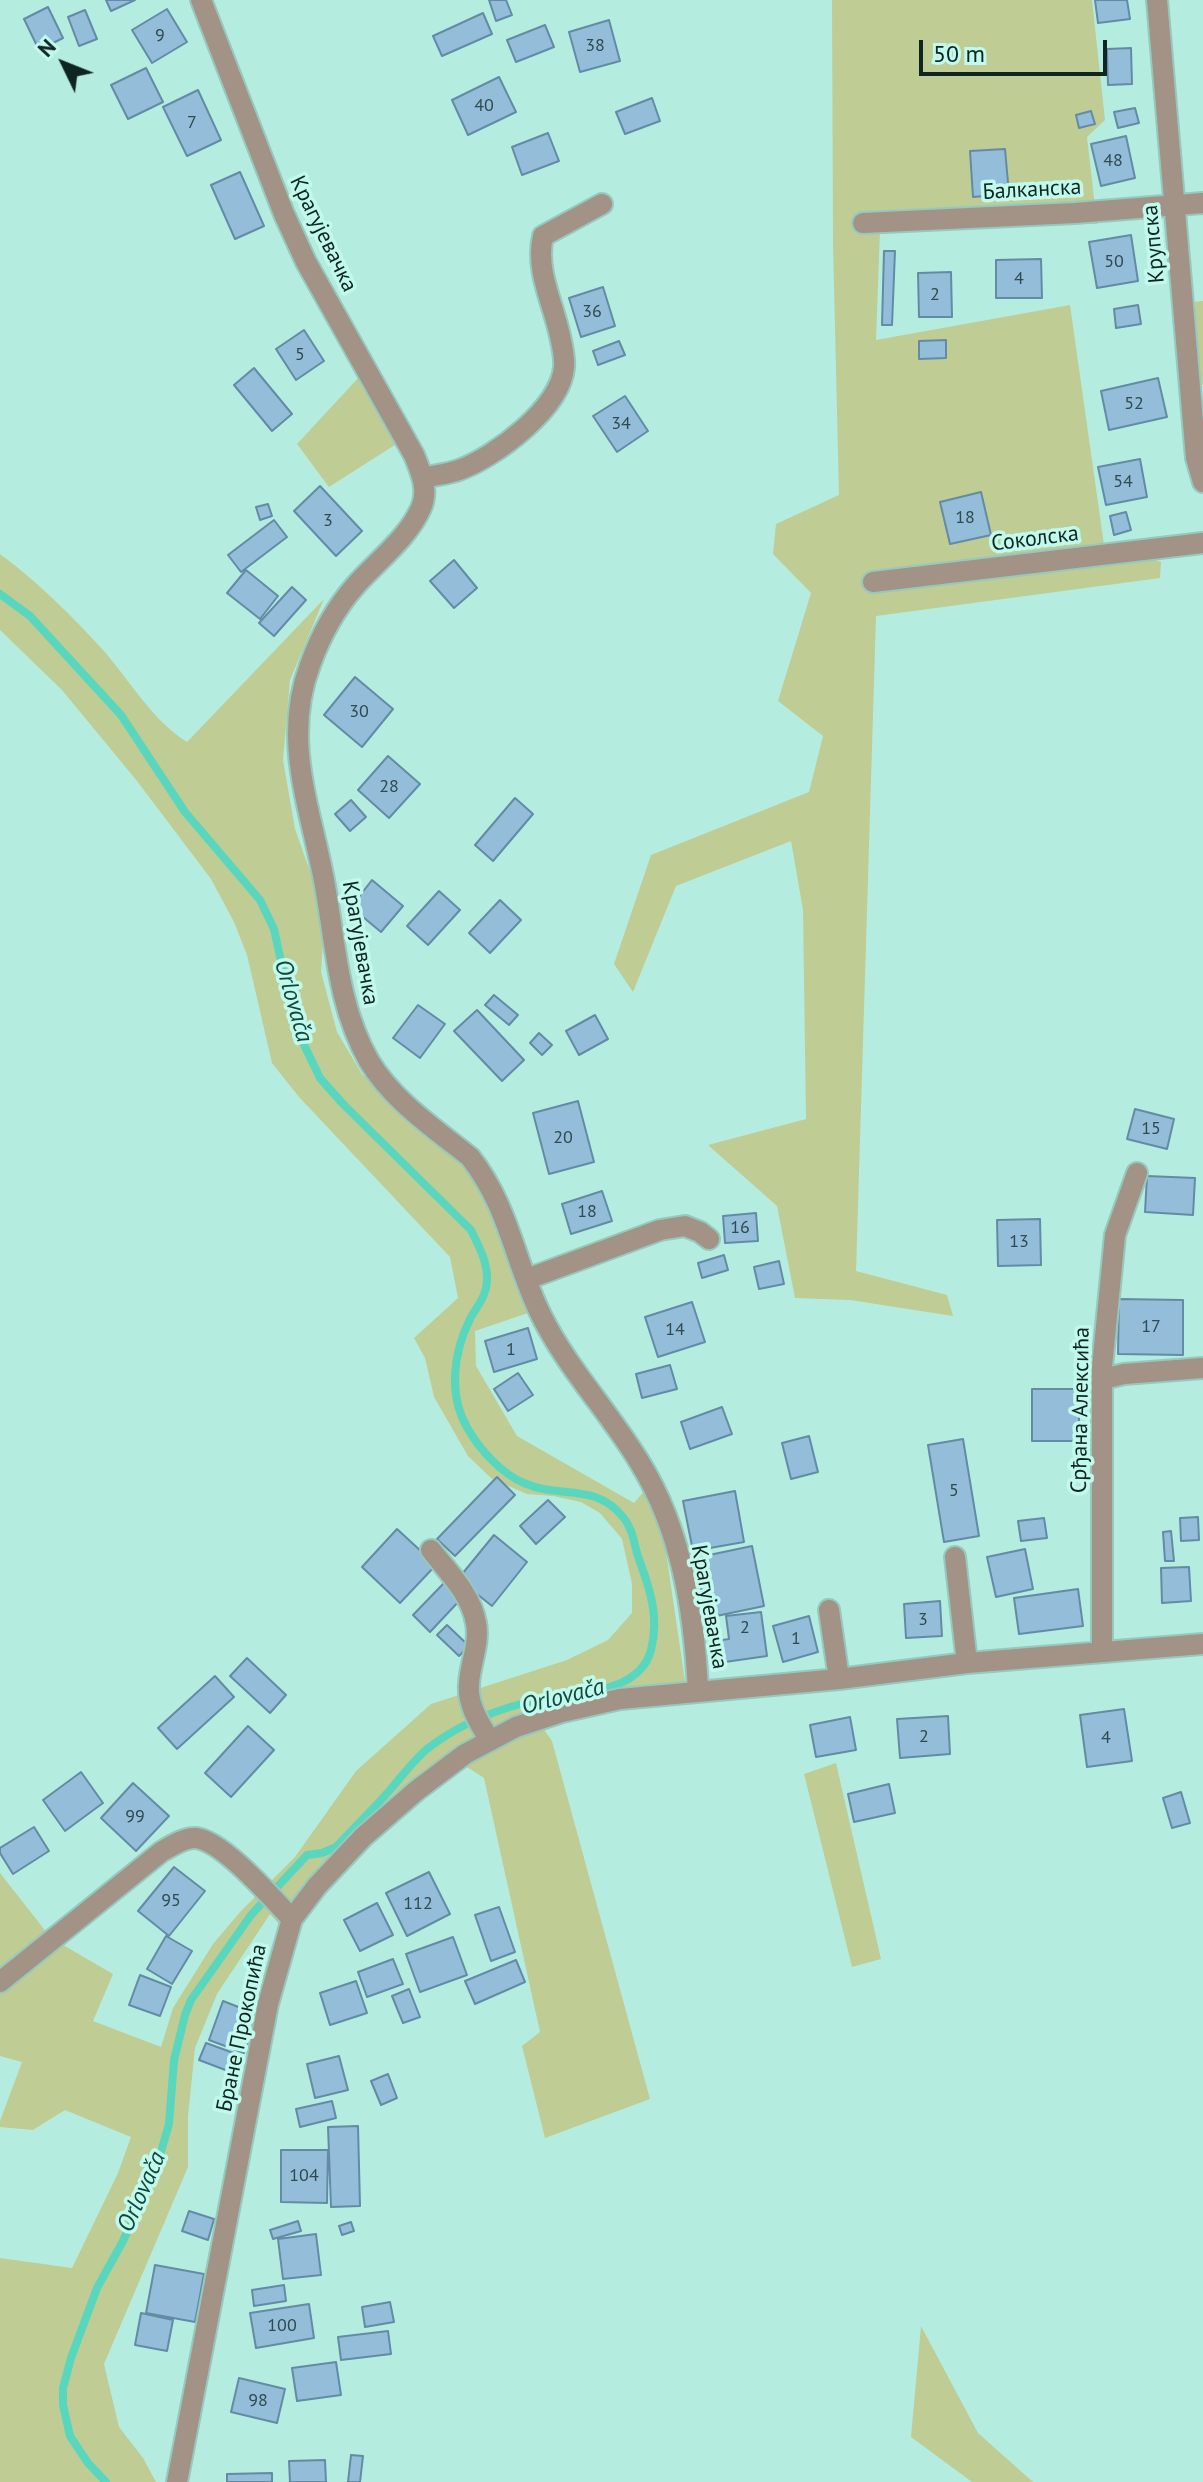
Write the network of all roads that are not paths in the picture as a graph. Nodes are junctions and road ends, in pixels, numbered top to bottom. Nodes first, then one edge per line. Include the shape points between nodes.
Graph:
1 (201, 0) edge
2 (1157, 0) edge
3 (1203, 203) edge
4 (602, 204) dead end
5 (1175, 206) junction
6 (863, 223) dead end
7 (423, 478) junction
8 (1203, 482) edge
9 (1203, 543) edge
10 (873, 582) dead end
11 (1137, 1173) dead end
12 (709, 1239) dead end
13 (527, 1279) junction
14 (1203, 1368) edge
15 (1103, 1379) junction
16 (431, 1550) dead end
17 (955, 1557) dead end
18 (829, 1610) dead end
19 (1203, 1644) edge
20 (1102, 1652) junction
21 (967, 1663) junction
22 (839, 1679) junction
23 (698, 1690) junction
24 (485, 1732) junction
25 (292, 1919) junction
26 (0, 1982) edge
27 (177, 2482) edge

1 - 7 street, Крагујевачка via 306,262
2 - 5 street, Крупска
3 - 5 street, Балканска
4 - 7 street via 543,236 539,250 565,367 547,407 488,454 459,470
5 - 6 street, Балканска
5 - 8 street, Крупска via 1196,458
7 - 13 street, Крагујевачка via 422,507 353,589 320,640 301,699 300,771 353,1030 382,1081 480,1170 508,1224
9 - 10 street, Соколска
11 - 15 street, Срђана Алексића via 1115,1235
12 - 13 street via 685,1226 660,1230
13 - 23 street, Крагујевачка via 543,1320 641,1463 662,1504 685,1580
14 - 15 street
15 - 20 street, Срђана Алексића
16 - 24 street via 462,1588 476,1622 469,1699
17 - 21 street
18 - 22 street
19 - 20 street
20 - 21 street
21 - 22 street
22 - 23 street
23 - 24 street, Бране Прокопића via 620,1699
24 - 25 street, Бране Прокопића via 363,1837
25 - 26 street via 247,1873 210,1843 195,1838 161,1852
25 - 27 street, Бране Прокопића via 268,2004

